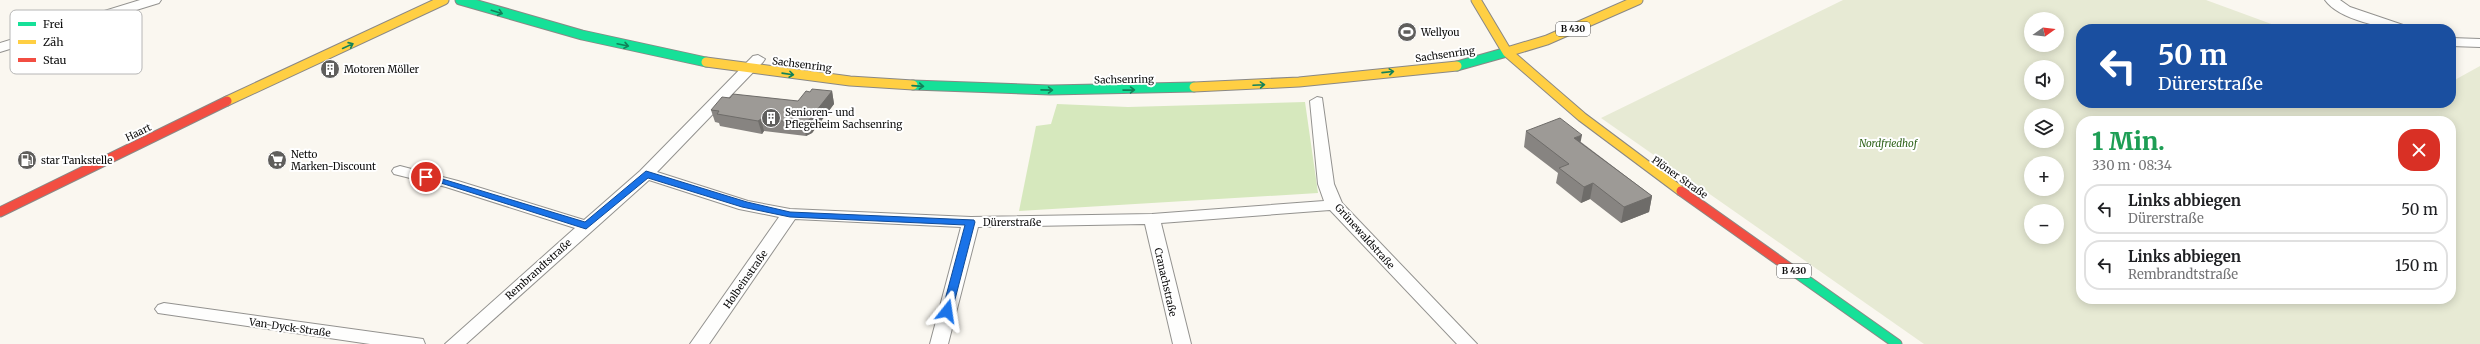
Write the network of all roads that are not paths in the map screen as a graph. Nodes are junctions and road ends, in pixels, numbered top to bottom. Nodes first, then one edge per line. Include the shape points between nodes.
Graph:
1 (154, 0) edge
2 (421, 0) edge
3 (444, 0) edge
4 (460, 0) edge
5 (1476, 0) edge
6 (1638, 0) edge
7 (2332, 0) edge
8 (122, 10) edge
9 (579, 24) dead end
10 (2386, 24) edge
11 (2456, 42) edge
12 (2480, 43) edge
13 (10, 45) edge
14 (680, 46) dead end
15 (0, 48) edge
16 (1507, 52) junction
17 (724, 54) dead end
18 (1456, 56) dead end
19 (754, 64) junction
20 (1346, 67) dead end
21 (837, 69) dead end
22 (287, 72) junction
23 (868, 72) dead end
24 (1317, 101) dead end
25 (400, 171) dead end
26 (646, 174) junction
27 (1334, 204) junction
28 (0, 212) edge
29 (790, 214) junction
30 (1152, 219) junction
31 (971, 222) junction
32 (586, 226) junction
33 (164, 309) dead end
34 (416, 344) edge
35 (454, 344) edge
36 (699, 344) edge
37 (939, 344) edge
38 (1182, 344) edge
39 (1468, 344) edge
40 (1897, 344) edge

1 - 8 street
2 - 22 main road, Haart via 302,60
22 -> 3 main road, Haart via 313,63
4 -> 19 main road, Sachsenring via 606,41
5 - 16 main road, Plöner Straße
6 - 16 main road, B 430 via 1547,40
7 - 10 street via 2345,10
9 - 14 main road
11 - 12 street
13 - 15 street
16 - 18 main road, Sachsenring
19 -> 16 main road, Sachsenring via 807,76 937,87 1165,90 1314,80 1462,64
16 - 40 main road, Plöner Straße / B 430 via 1634,158
17 - 19 main road, Sachsenring
19 - 21 main road, Sachsenring
19 - 26 street, Rembrandtstraße
20 - 23 main road, Sachsenring via 1269,75 1154,81 945,78
22 - 28 main road, Haart
24 - 27 street, Grünewaldstraße via 1326,184
25 - 32 street via 452,184
26 - 29 street, Dürerstraße via 745,204
26 - 32 street, Rembrandtstraße
27 - 30 street, Dürerstraße
27 - 39 street, Grünewaldstraße
29 - 31 street, Dürerstraße
29 - 36 street, Holbeinstraße
30 - 31 street, Dürerstraße
30 - 38 street, Cranachstraße
31 - 37 street
32 - 35 street, Rembrandtstraße
33 - 34 street, Van-Dyck-Straße

